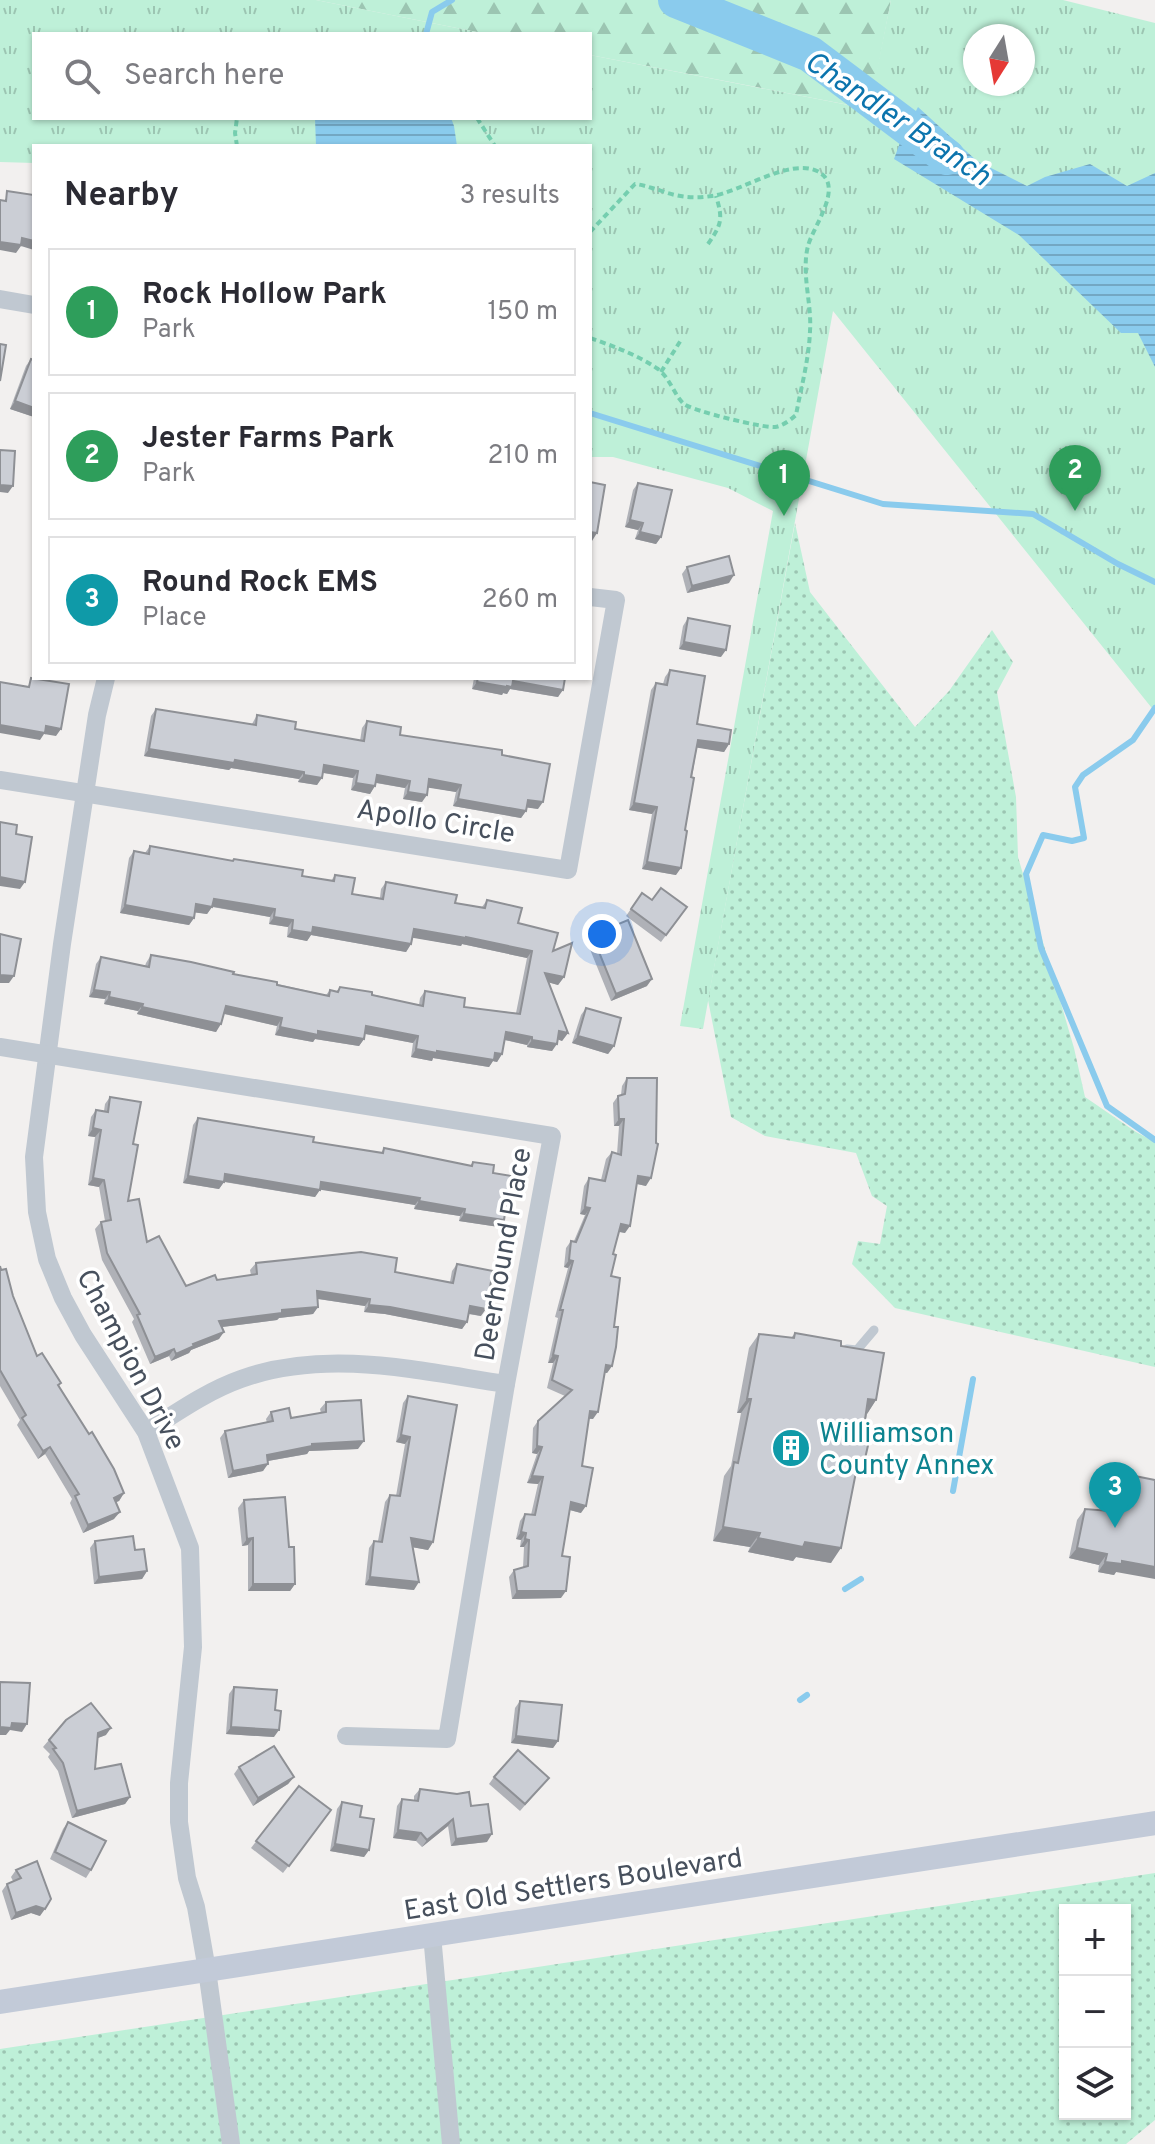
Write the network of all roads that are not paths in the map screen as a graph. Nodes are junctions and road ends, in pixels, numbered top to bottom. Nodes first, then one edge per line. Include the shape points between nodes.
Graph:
1 (0, 299) edge
2 (32, 305) edge
3 (592, 597) edge
4 (106, 680) edge
5 (0, 780) edge
6 (85, 794) junction
7 (0, 1047) edge
8 (47, 1056) junction
9 (874, 1330) dead end
10 (835, 1348) edge
11 (506, 1384) junction
12 (146, 1432) junction
13 (346, 1736) dead end
14 (1155, 1823) edge
15 (432, 1935) junction
16 (207, 1970) junction
17 (0, 2002) edge
18 (231, 2144) edge
19 (451, 2144) edge

1 - 2 street
3 - 6 street, Apollo Circle via 616,600 568,870
4 - 6 street, Champion Drive
5 - 6 street, Apollo Circle
6 - 8 street, Champion Drive
7 - 8 street, Deerhound Place
8 - 11 street, Deerhound Place via 552,1136
8 - 12 street, Champion Drive via 34,1157 47,1259 83,1335
9 - 10 lane via 857,1350
11 - 12 street via 355,1363 315,1363 240,1379
11 - 13 street, Deerhound Place via 447,1739
12 - 16 street, Champion Drive via 190,1548 193,1647 179,1822
14 - 15 main road, East Old Settlers Boulevard
15 - 16 main road, East Old Settlers Boulevard
15 - 19 street
16 - 17 main road, East Old Settlers Boulevard
16 - 18 street, Champion Drive

